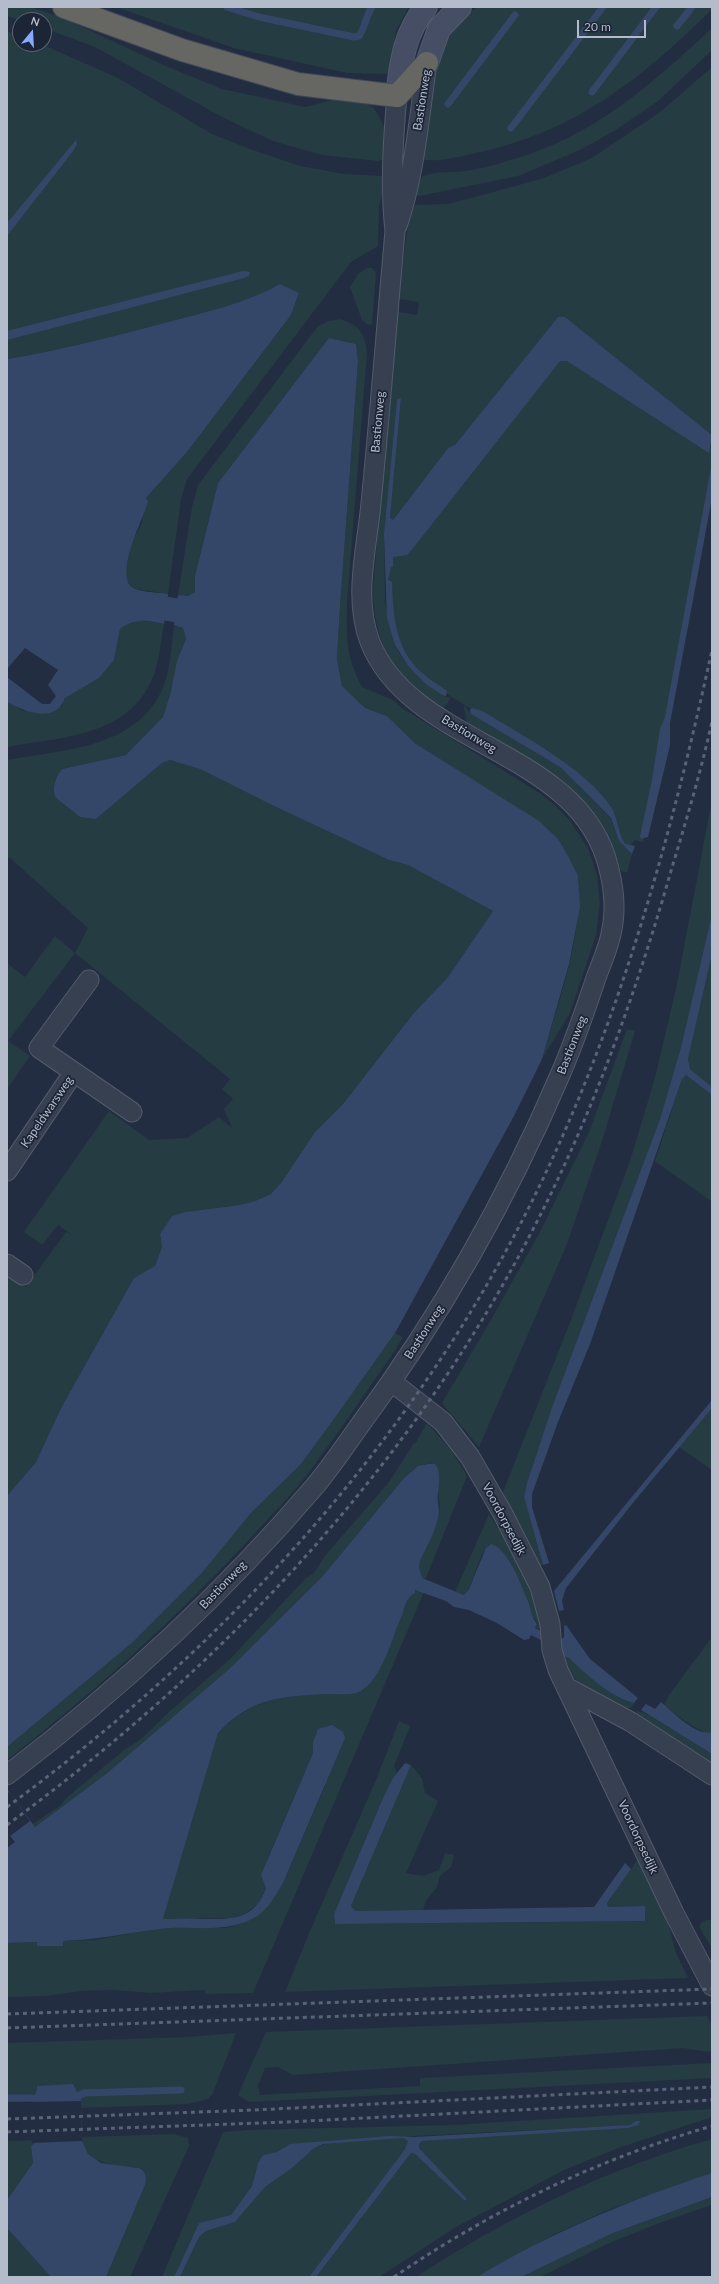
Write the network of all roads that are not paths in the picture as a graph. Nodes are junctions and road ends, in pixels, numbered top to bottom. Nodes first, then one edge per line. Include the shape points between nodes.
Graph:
1 (64, 7) edge
2 (426, 7) edge
3 (460, 7) edge
4 (427, 63) junction
5 (397, 96) junction
6 (395, 231) junction
7 (89, 980) dead end
8 (74, 1072) junction
9 (132, 1112) dead end
10 (7, 1171) edge
11 (7, 1264) edge
12 (23, 1275) dead end
13 (392, 1382) junction
14 (566, 1687) junction
15 (7, 1775) edge
16 (712, 1775) edge
17 (712, 1986) edge

1 - 5 highway via 182,50 298,84
2 - 5 main road via 408,34
3 - 4 main road via 440,29
4 - 5 highway
4 - 6 street, Bastionweg via 407,194
5 - 6 street, Bastionweg via 392,199
6 - 13 street, Bastionweg via 362,587 364,623 385,670 401,689 421,705 532,772 570,800 581,812 593,830 608,865 614,900 612,932 576,1038 549,1101 484,1232 443,1304
7 - 8 street, Kapeldwarsweg via 39,1048
8 - 9 street, Kapeldwarsweg
8 - 10 street, Kapeldwarsweg
11 - 12 street
13 - 14 street, Voordorpsedijk via 434,1413 466,1450 503,1514 540,1587 558,1670
13 - 15 street, Bastionweg via 317,1484 208,1602 143,1664 62,1734
14 - 16 street via 631,1722
14 - 17 street, Voordorpsedijk via 674,1913

